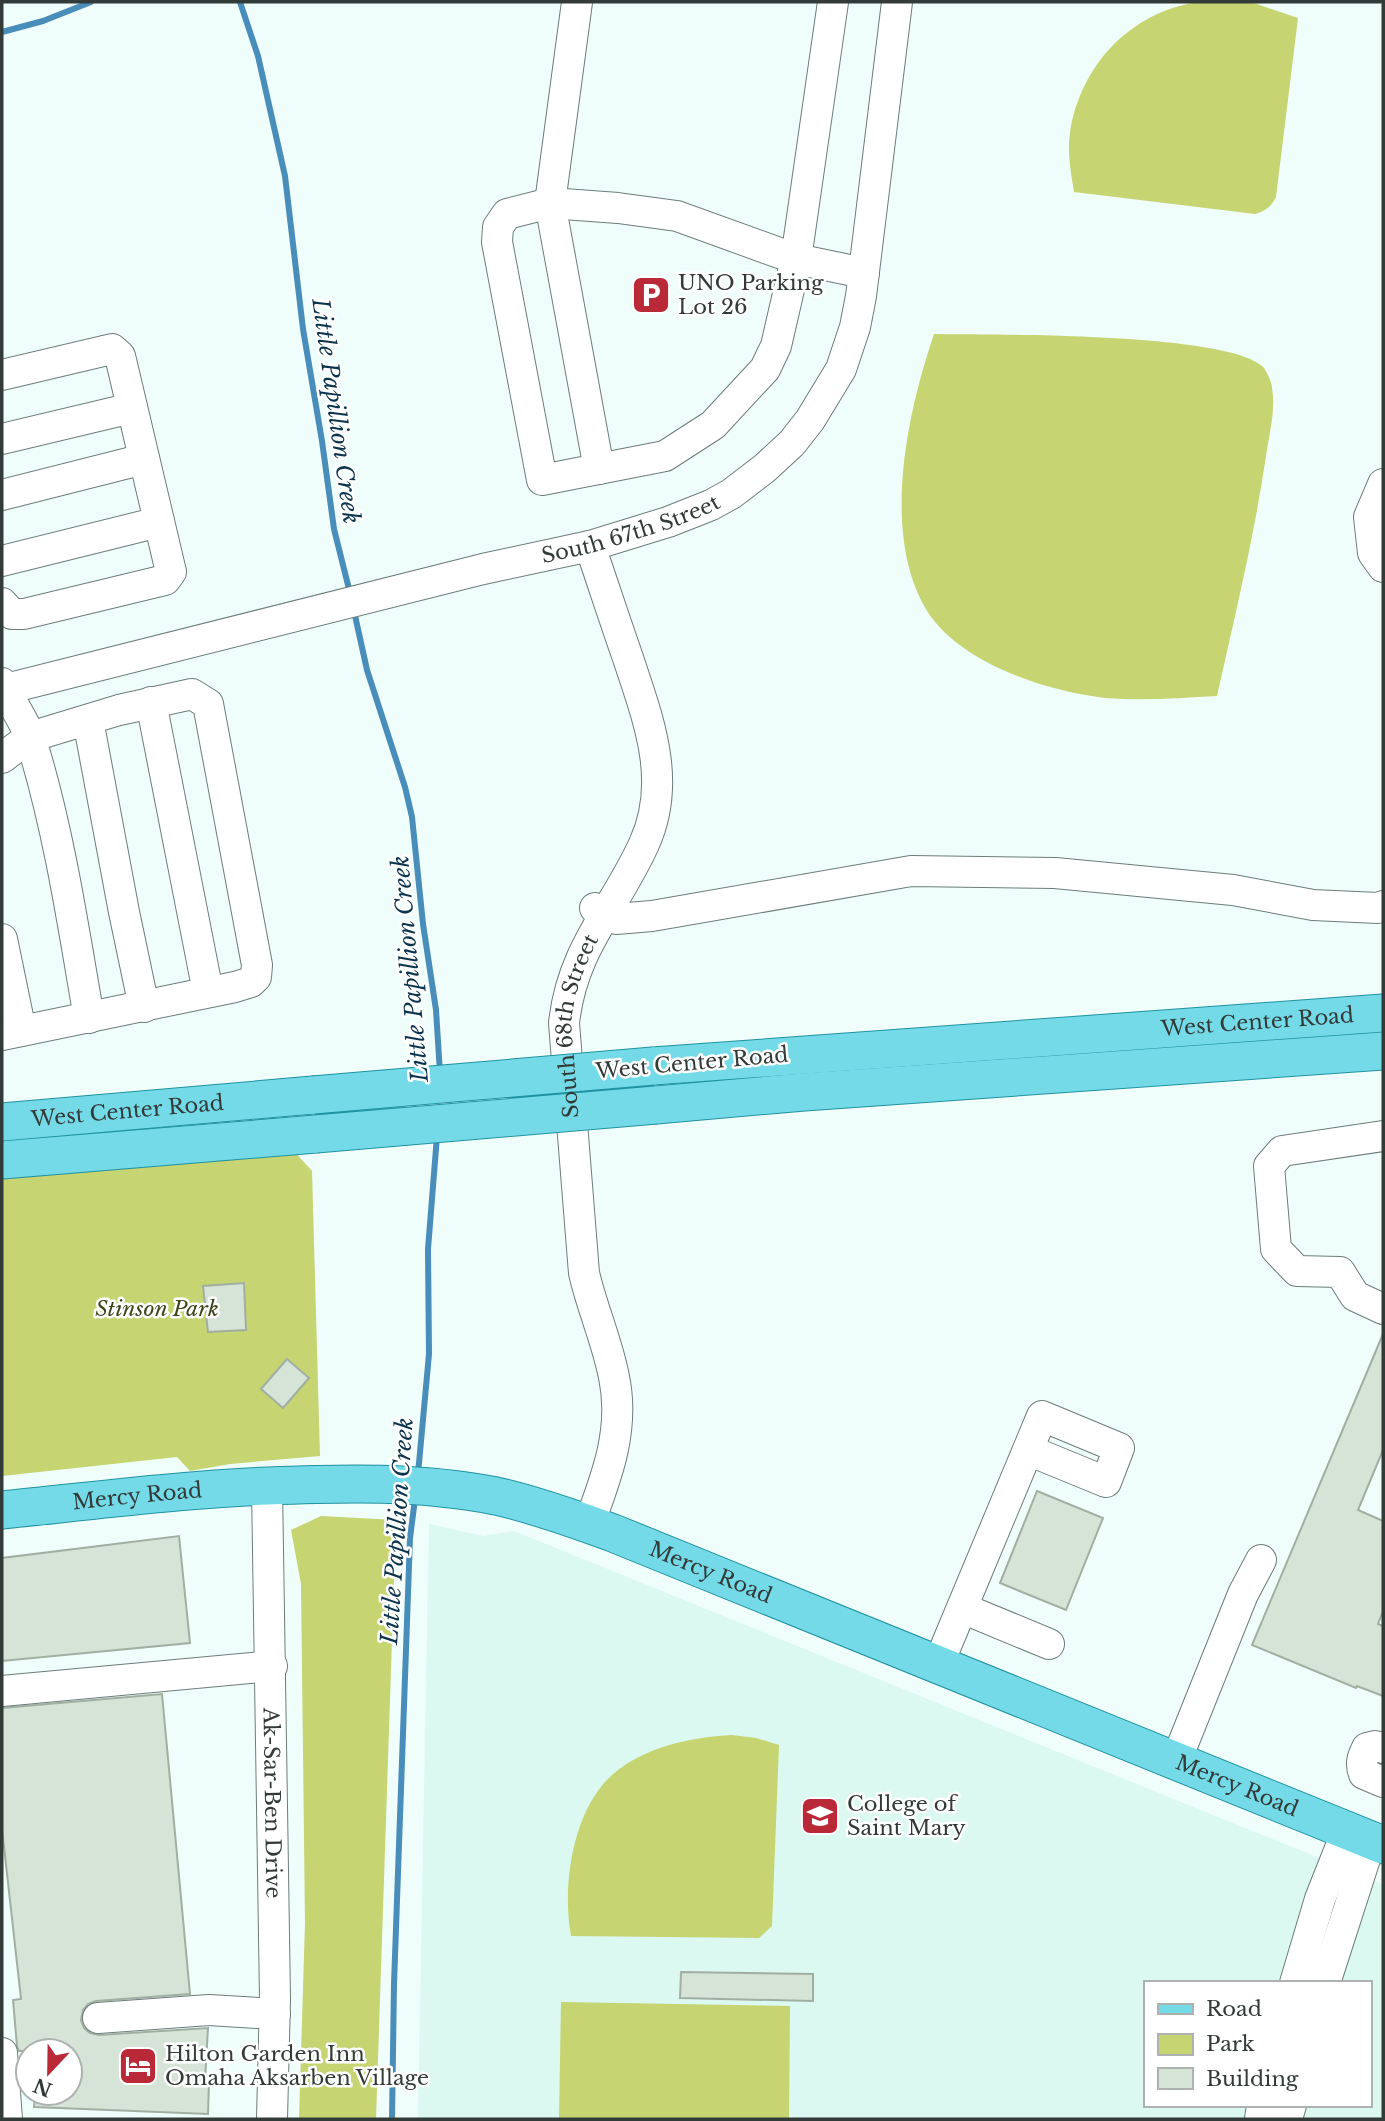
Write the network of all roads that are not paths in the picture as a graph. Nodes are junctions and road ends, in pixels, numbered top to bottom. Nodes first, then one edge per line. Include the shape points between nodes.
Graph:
1 (577, 2) edge
2 (833, 2) edge
3 (897, 2) edge
4 (550, 204) junction
5 (796, 259) junction
6 (864, 273) junction
7 (2, 375) edge
8 (132, 408) junction
9 (2, 439) edge
10 (144, 459) junction
11 (599, 469) junction
12 (1383, 484) edge
13 (2, 495) edge
14 (159, 522) junction
15 (590, 547) junction
16 (2, 561) edge
17 (1383, 567) edge
18 (2, 603) edge
19 (3, 687) edge
20 (151, 702) junction
21 (88, 720) junction
22 (30, 737) junction
23 (2, 758) edge
24 (1383, 906) edge
25 (600, 911) junction
26 (2, 939) edge
27 (208, 992) junction
28 (145, 1007) junction
29 (1383, 1013) edge
30 (89, 1018) junction
31 (11, 1033) edge
32 (1383, 1052) edge
33 (2, 1122) edge
34 (1383, 1136) edge
35 (2, 1160) edge
36 (1383, 1309) edge
37 (1028, 1450) dead end
38 (267, 1486) junction
39 (2, 1510) edge
40 (589, 1524) junction
41 (1261, 1560) dead end
42 (962, 1608) junction
43 (1049, 1644) dead end
44 (938, 1665) junction
45 (272, 1666) junction
46 (2, 1691) edge
47 (1383, 1748) edge
48 (1176, 1761) junction
49 (1383, 1782) edge
50 (1367, 1839) edge
51 (1296, 1981) edge
52 (1326, 1981) edge
53 (275, 2014) junction
54 (98, 2018) dead end
55 (2, 2053) edge
56 (7, 2119) edge
57 (272, 2119) edge

1 - 4 street
2 - 5 street
3 - 6 street, South 67th Street
4 - 5 street via 677,216
4 - 11 street
4 - 11 street via 507,214 498,227 497,242 542,480
5 - 6 street
5 - 11 street via 776,346 765,369 748,388 713,425 665,456
6 - 15 street, South 67th Street via 858,314 841,369 816,412 780,455 711,505
7 - 8 street via 112,349 120,356
8 - 9 street
8 - 10 street
10 - 13 street
10 - 14 street
12 - 17 street via 1370,517 1373,552
14 - 16 street
14 - 18 street via 171,572 165,580 24,614 12,614
15 - 19 street, South 67th Street
15 - 25 street, South 68th Street via 651,727 657,768 647,838
19 - 22 street
20 - 21 street
20 - 27 street
20 - 27 street via 191,694 208,704 214,731 257,965 251,982
21 - 22 street
21 - 28 street
22 - 23 street
22 - 30 street via 58,853
24 - 25 street via 1313,905 1233,890 1055,873 911,871 652,916 616,919
25 - 40 street, South 68th Street via 573,975 564,1023 584,1273 612,1366 617,1404 613,1454
26 - 31 street
27 - 28 street
28 - 30 street
29 - 33 main road, West Center Road, bridge via 653,1066
30 - 31 street
32 - 35 main road, West Center Road, bridge via 804,1092
34 - 36 street via 1282,1151 1269,1166 1276,1249 1297,1271 1340,1272 1355,1296
37 - 42 street
38 - 39 main road, Mercy Road
38 - 40 main road, Mercy Road via 402,1485 498,1497
38 - 45 street, Ak-Sar-Ben Drive
40 - 44 main road, Mercy Road
41 - 48 street
42 - 43 street
42 - 44 street
44 - 48 main road, Mercy Road
45 - 46 street
45 - 53 street, Ak-Sar-Ben Drive
47 - 49 street via 1367,1748 1361,1767 1364,1774
48 - 50 main road, Mercy Road
50 - 51 street via 1320,1899
50 - 52 street
53 - 54 street via 209,2010
53 - 57 street, Ak-Sar-Ben Drive
55 - 56 street

